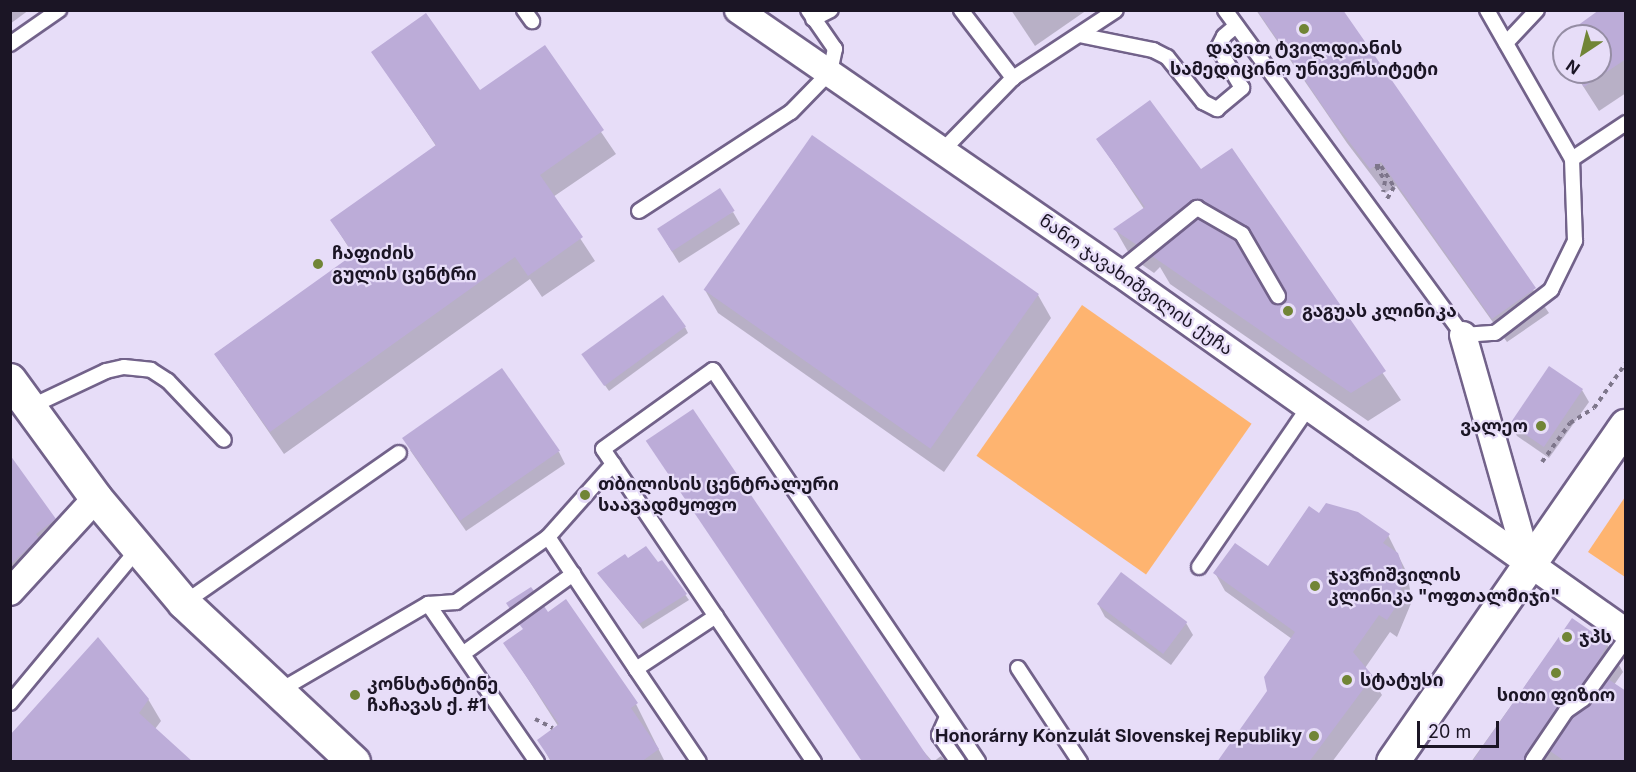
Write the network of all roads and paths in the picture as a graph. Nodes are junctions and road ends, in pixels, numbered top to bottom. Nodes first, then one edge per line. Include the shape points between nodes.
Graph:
1 (59, 10) edge
2 (738, 10) edge
3 (831, 10) edge
4 (962, 10) edge
5 (1116, 10) edge
6 (1225, 10) edge
7 (1487, 10) edge
8 (1537, 10) edge
9 (811, 15) edge
10 (1236, 26) junction
11 (1079, 35) junction
12 (1506, 43) junction
13 (10, 44) edge
14 (830, 72) junction
15 (1013, 78) junction
16 (1626, 123) edge
17 (943, 150) junction
18 (1572, 159) junction
19 (1385, 181) dead end
20 (639, 211) dead end
21 (1372, 211) junction
22 (1118, 272) junction
23 (1278, 296) dead end
24 (1463, 335) junction
25 (1626, 363) edge
26 (10, 380) edge
27 (30, 407) junction
28 (1308, 408) junction
29 (1626, 426) edge
30 (225, 440) dead end
31 (399, 453) dead end
32 (1542, 462) dead end
33 (613, 464) junction
34 (96, 498) junction
35 (548, 537) junction
36 (138, 549) junction
37 (1529, 566) junction
38 (1198, 567) dead end
39 (573, 574) junction
40 (10, 592) edge
41 (184, 603) junction
42 (428, 604) junction
43 (716, 616) junction
44 (1626, 632) edge
45 (1626, 639) edge
46 (464, 653) junction
47 (1018, 668) dead end
48 (636, 669) junction
49 (277, 692) junction
50 (10, 703) edge
51 (948, 717) junction
52 (1533, 760) dead end
53 (354, 762) edge
54 (537, 762) edge
55 (699, 762) edge
56 (814, 762) edge
57 (958, 762) edge
58 (978, 762) edge
59 (1080, 762) edge
60 (1393, 762) edge

1 - 13 lane
2 - 14 street, ნანო ჯავახიშვილის ქუჩა
3 - 9 lane
4 - 15 lane
5 - 11 lane
6 - 10 lane
7 - 12 lane
8 - 12 lane
9 - 14 lane via 835,49
10 - 11 lane via 1218,48 1242,87 1239,94 1217,109 1203,102 1167,57 1153,50
10 - 21 lane
11 - 15 lane
12 - 18 lane
14 - 17 street, ნანო ჯავახიშვილის ქუჩა
14 - 20 lane via 791,111
15 - 17 lane
16 - 18 lane
17 - 22 street, ნანო ჯავახიშვილის ქუჩა
18 - 24 lane via 1575,241 1551,290 1495,333
19 - 21 path via 1376,166 1381,166 1394,187 1390,196
21 - 24 lane
22 - 23 lane via 1197,208 1242,234
22 - 28 street, ნანო ჯავახიშვილის ქუჩა
24 - 37 street
25 - 32 path via 1594,408 1570,423
26 - 27 street
27 - 30 lane via 106,371 124,367 151,370 168,381
27 - 34 street
28 - 37 street, ნანო ჯავახიშვილის ქუჩა
28 - 38 lane
29 - 37 street
31 - 41 lane
33 - 35 lane
33 - 43 lane
33 - 51 lane via 603,449 712,370
34 - 36 street
34 - 40 street
35 - 39 lane
35 - 42 lane via 456,602
36 - 41 street
36 - 50 lane
37 - 44 street, ნანო ჯავახიშვილის ქუჩა
37 - 60 street
39 - 46 lane
39 - 48 lane
41 - 49 street
42 - 46 lane
42 - 49 lane
43 - 48 lane
43 - 56 lane
45 - 52 lane via 1583,699 1566,711
46 - 54 lane
47 - 59 lane
48 - 55 lane
49 - 53 street
51 - 57 lane via 939,735
51 - 58 lane

